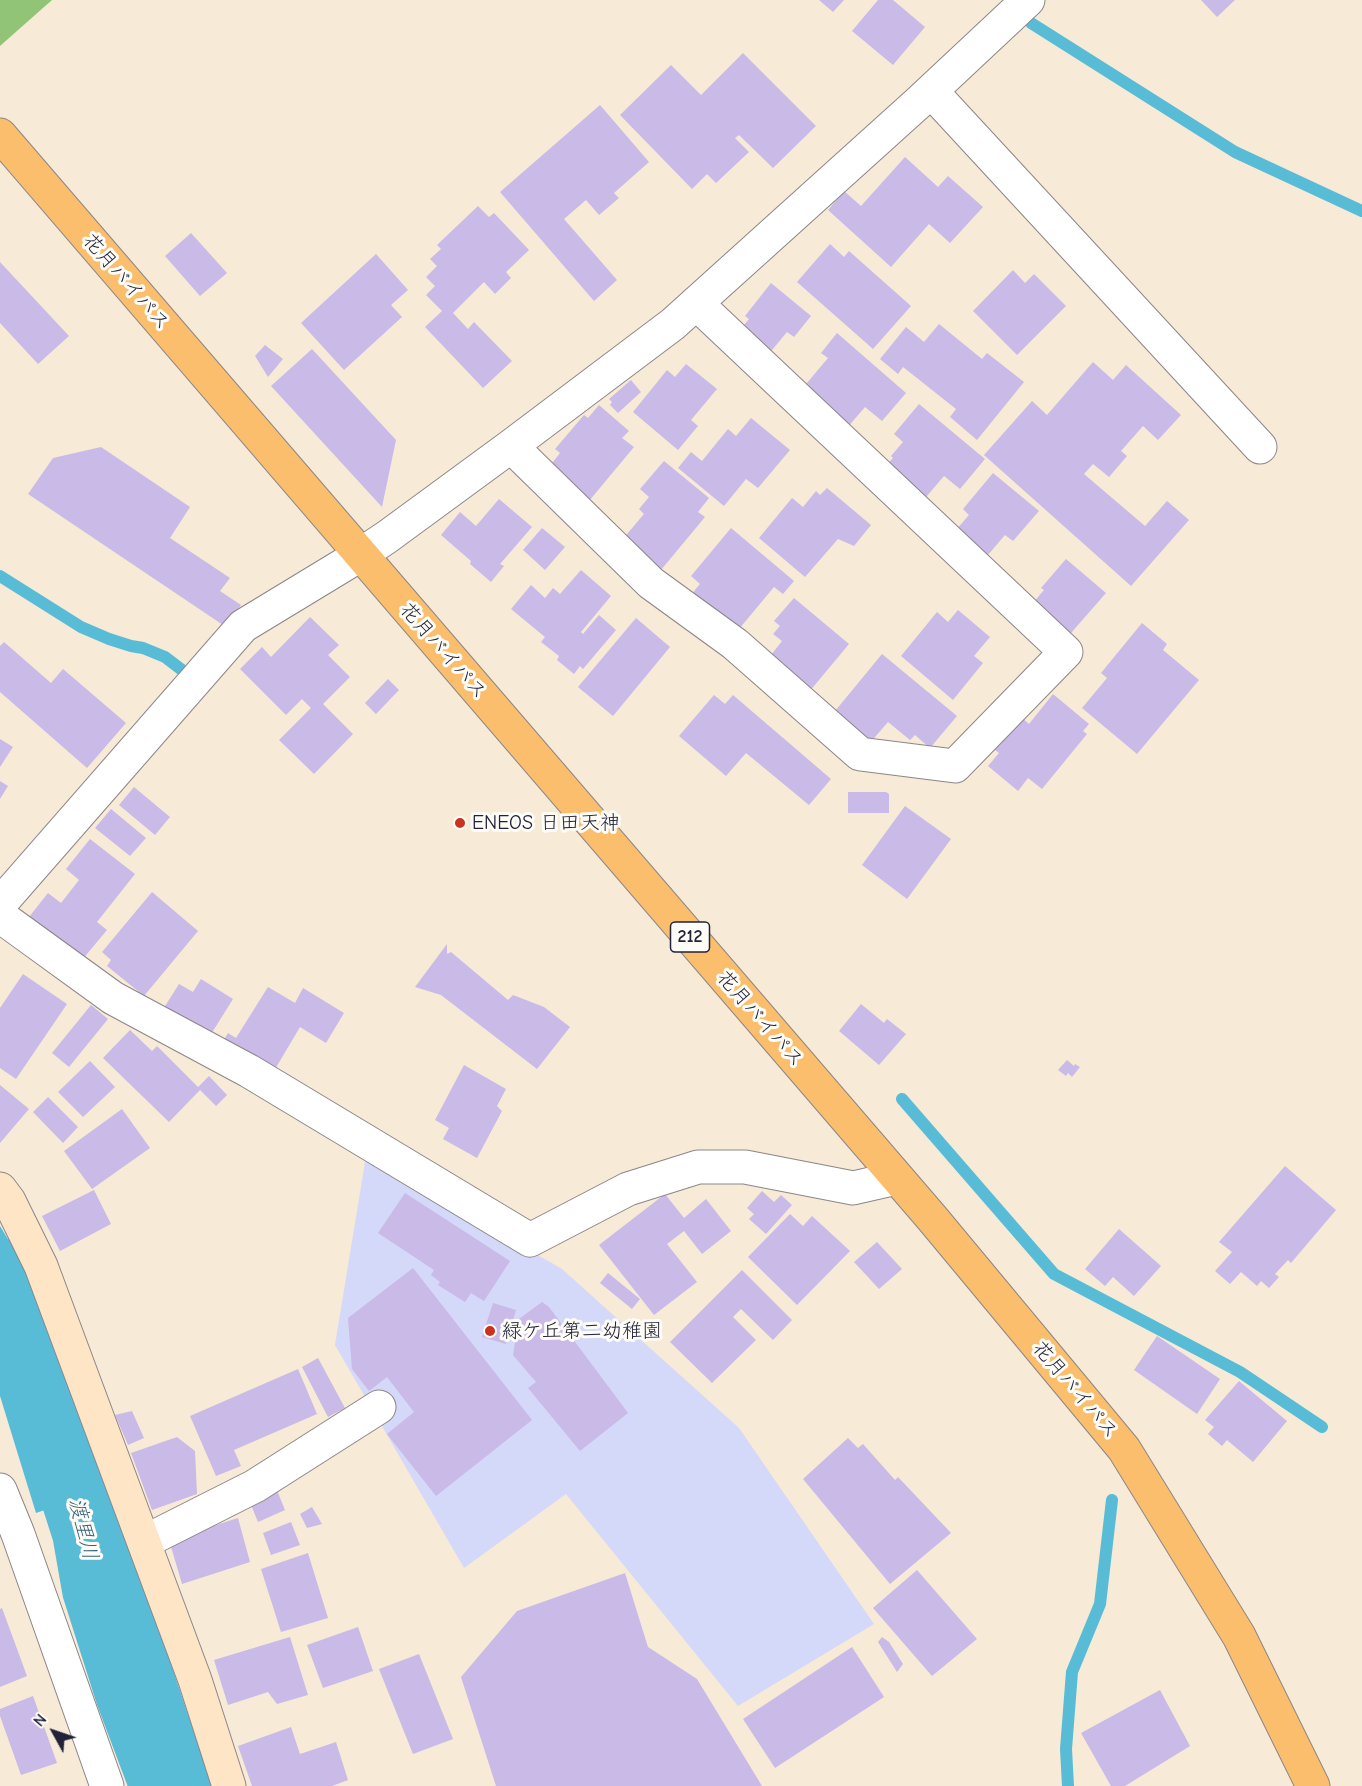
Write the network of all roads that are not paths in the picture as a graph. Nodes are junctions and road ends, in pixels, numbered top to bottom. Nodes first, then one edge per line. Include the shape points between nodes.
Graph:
1 (1028, 0) edge
2 (931, 92) junction
3 (0, 135) edge
4 (696, 303) junction
5 (511, 446) junction
6 (1260, 447) dead end
7 (360, 555) junction
8 (0, 904) edge
9 (0, 916) edge
10 (897, 1178) junction
11 (0, 1189) edge
12 (379, 1407) dead end
13 (0, 1490) edge
14 (144, 1542) junction
15 (107, 1786) edge
16 (229, 1786) edge
17 (1313, 1786) edge

1 - 2 street
2 - 4 street
2 - 6 street
3 - 7 highway, 花月バイパス / 212
4 - 5 street via 674,324
4 - 5 street via 1066,652 955,766 860,754 735,644 651,583
5 - 7 street
7 - 8 street via 243,626
7 - 10 highway, 花月バイパス / 212
9 - 10 street via 112,998 249,1071 530,1240 628,1189 698,1167 745,1167 853,1188
10 - 17 highway, 花月バイパス / 212 via 1124,1449 1239,1636
11 - 14 street via 41,1266
12 - 14 street via 255,1486
13 - 15 street
14 - 16 street

